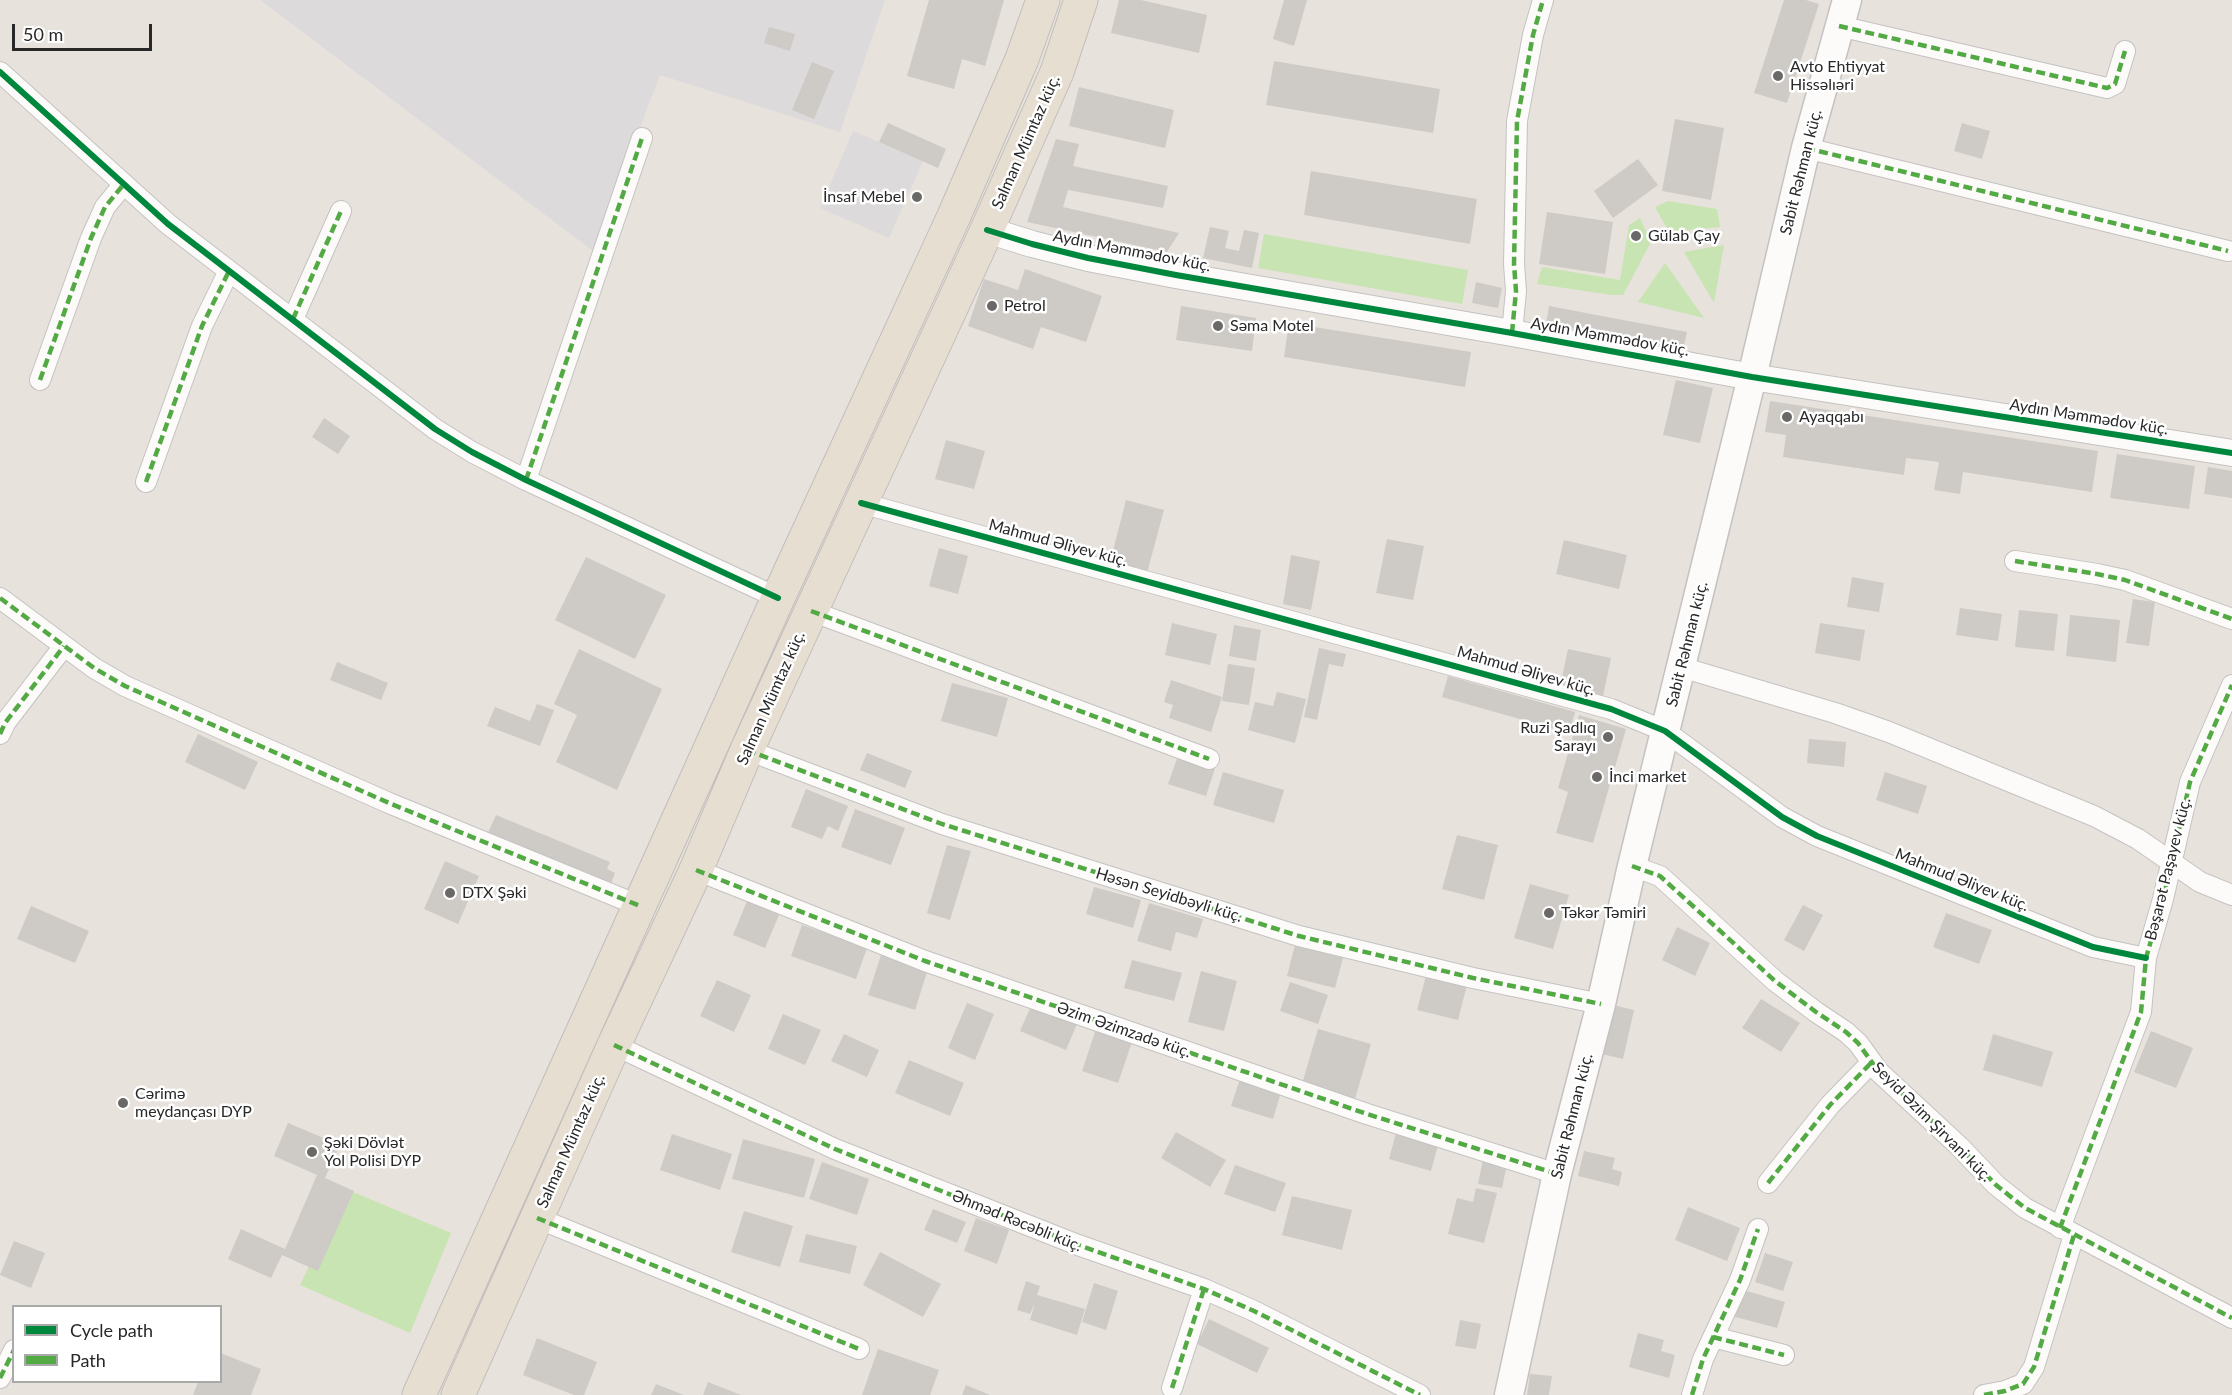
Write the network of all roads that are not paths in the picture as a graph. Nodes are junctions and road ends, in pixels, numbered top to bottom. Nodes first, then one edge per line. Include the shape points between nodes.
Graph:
1 (1043, 0) edge
2 (1081, 0) edge
3 (1543, 0) edge
4 (1843, 13) edge
5 (2125, 51) dead end
6 (0, 72) edge
7 (642, 138) dead end
8 (1806, 148) junction
9 (124, 184) junction
10 (341, 212) dead end
11 (954, 216) junction
12 (987, 230) junction
13 (2228, 251) dead end
14 (229, 271) junction
15 (293, 319) junction
16 (1512, 333) junction
17 (883, 368) junction
18 (1752, 377) junction
19 (40, 380) dead end
20 (916, 383) junction
21 (2232, 453) edge
22 (526, 480) junction
23 (146, 482) dead end
24 (861, 503) junction
25 (2015, 561) dead end
26 (778, 597) junction
27 (0, 598) edge
28 (811, 611) junction
29 (2232, 619) edge
30 (64, 646) junction
31 (1681, 667) junction
32 (2232, 685) edge
33 (1665, 731) junction
34 (0, 734) edge
35 (747, 750) junction
36 (1209, 759) dead end
37 (2170, 862) junction
38 (1632, 866) junction
39 (696, 870) junction
40 (2232, 895) edge
41 (640, 906) junction
42 (2146, 958) junction
43 (1601, 1004) junction
44 (614, 1045) junction
45 (1871, 1063) junction
46 (1557, 1174) junction
47 (1768, 1183) dead end
48 (507, 1204) junction
49 (537, 1218) junction
50 (1758, 1229) dead end
51 (2067, 1231) junction
52 (1204, 1289) junction
53 (2232, 1318) edge
54 (1713, 1337) junction
55 (859, 1349) dead end
56 (12, 1354) edge
57 (1784, 1354) dead end
58 (0, 1378) edge
59 (1173, 1388) dead end
60 (419, 1395) edge
61 (458, 1395) edge
62 (1420, 1395) edge
63 (1509, 1395) edge
64 (1692, 1395) edge
65 (1984, 1395) edge

1 - 11 highway via 1022,59
2 - 12 highway, Salman Mümtaz küç. via 1057,72
3 - 16 street via 1517,121 1516,291
4 - 5 street via 2107,88 2115,84
4 - 8 main road, Sabit Rəhman küç.
6 - 9 street
7 - 22 street
8 - 13 street
8 - 18 main road, Sabit Rəhman küç.
9 - 14 street
9 - 19 street via 105,207 91,238
10 - 15 street
11 - 12 highway
11 - 17 highway
12 - 16 street, Aydın Məmmədov küç. via 1099,260
12 - 20 highway, Salman Mümtaz küç.
14 - 15 street
14 - 23 street via 202,326
15 - 22 street via 435,429
16 - 18 street, Aydın Məmmədov küç.
17 - 20 highway
17 - 26 highway
18 - 21 street, Aydın Məmmədov küç.
18 - 31 main road, Sabit Rəhman küç.
20 - 24 highway, Salman Mümtaz küç.
22 - 26 street
24 - 28 highway, Salman Mümtaz küç.
24 - 33 street, Mahmud Əliyev küç. via 1557,693
25 - 29 street via 2125,580
26 - 28 highway
26 - 41 highway
27 - 30 street
28 - 35 highway, Salman Mümtaz küç.
28 - 36 street
30 - 34 street
30 - 41 street via 125,686 389,803
31 - 33 main road, Sabit Rəhman küç.
31 - 37 street via 1889,732 2094,816 2138,839
32 - 37 street, Bəşarət Paşayev küç. via 2190,782
33 - 38 main road, Sabit Rəhman küç.
33 - 42 street, Mahmud Əliyev küç. via 1782,817 1817,836 2093,946
35 - 39 highway, Salman Mümtaz küç.
35 - 43 street, Həsən Seyidbəyli küç. via 942,824 1299,936
37 - 40 street via 2200,882
37 - 42 street, Bəşarət Paşayev küç.
38 - 43 main road, Sabit Rəhman küç.
38 - 45 street, Seyid Əzim Şirvani küç. via 1660,876 1775,981 1846,1032
39 - 44 highway, Salman Mümtaz küç.
39 - 46 street, Əzim Əzimzadə küç. via 925,961 1367,1114
41 - 48 highway
42 - 51 street, Bəşarət Paşayev küç. via 2141,1012
43 - 46 main road, Sabit Rəhman küç.
44 - 49 highway, Salman Mümtaz küç.
44 - 52 street, Əhməd Rəcəbli küç. via 835,1149 1078,1245
45 - 47 street via 1830,1105
45 - 51 street, Seyid Əzim Şirvani küç. via 1996,1185 2025,1208
46 - 63 main road, Sabit Rəhman küç.
48 - 49 highway
48 - 60 highway
49 - 55 street
49 - 61 highway, Salman Mümtaz küç.
50 - 54 street
51 - 53 street, Seyid Əzim Şirvani küç.
51 - 65 street, Bəşarət Paşayev küç. via 2034,1367 2023,1384
52 - 59 street
52 - 62 street, Əhməd Rəcəbli küç.
54 - 57 street
54 - 64 street
56 - 58 street

